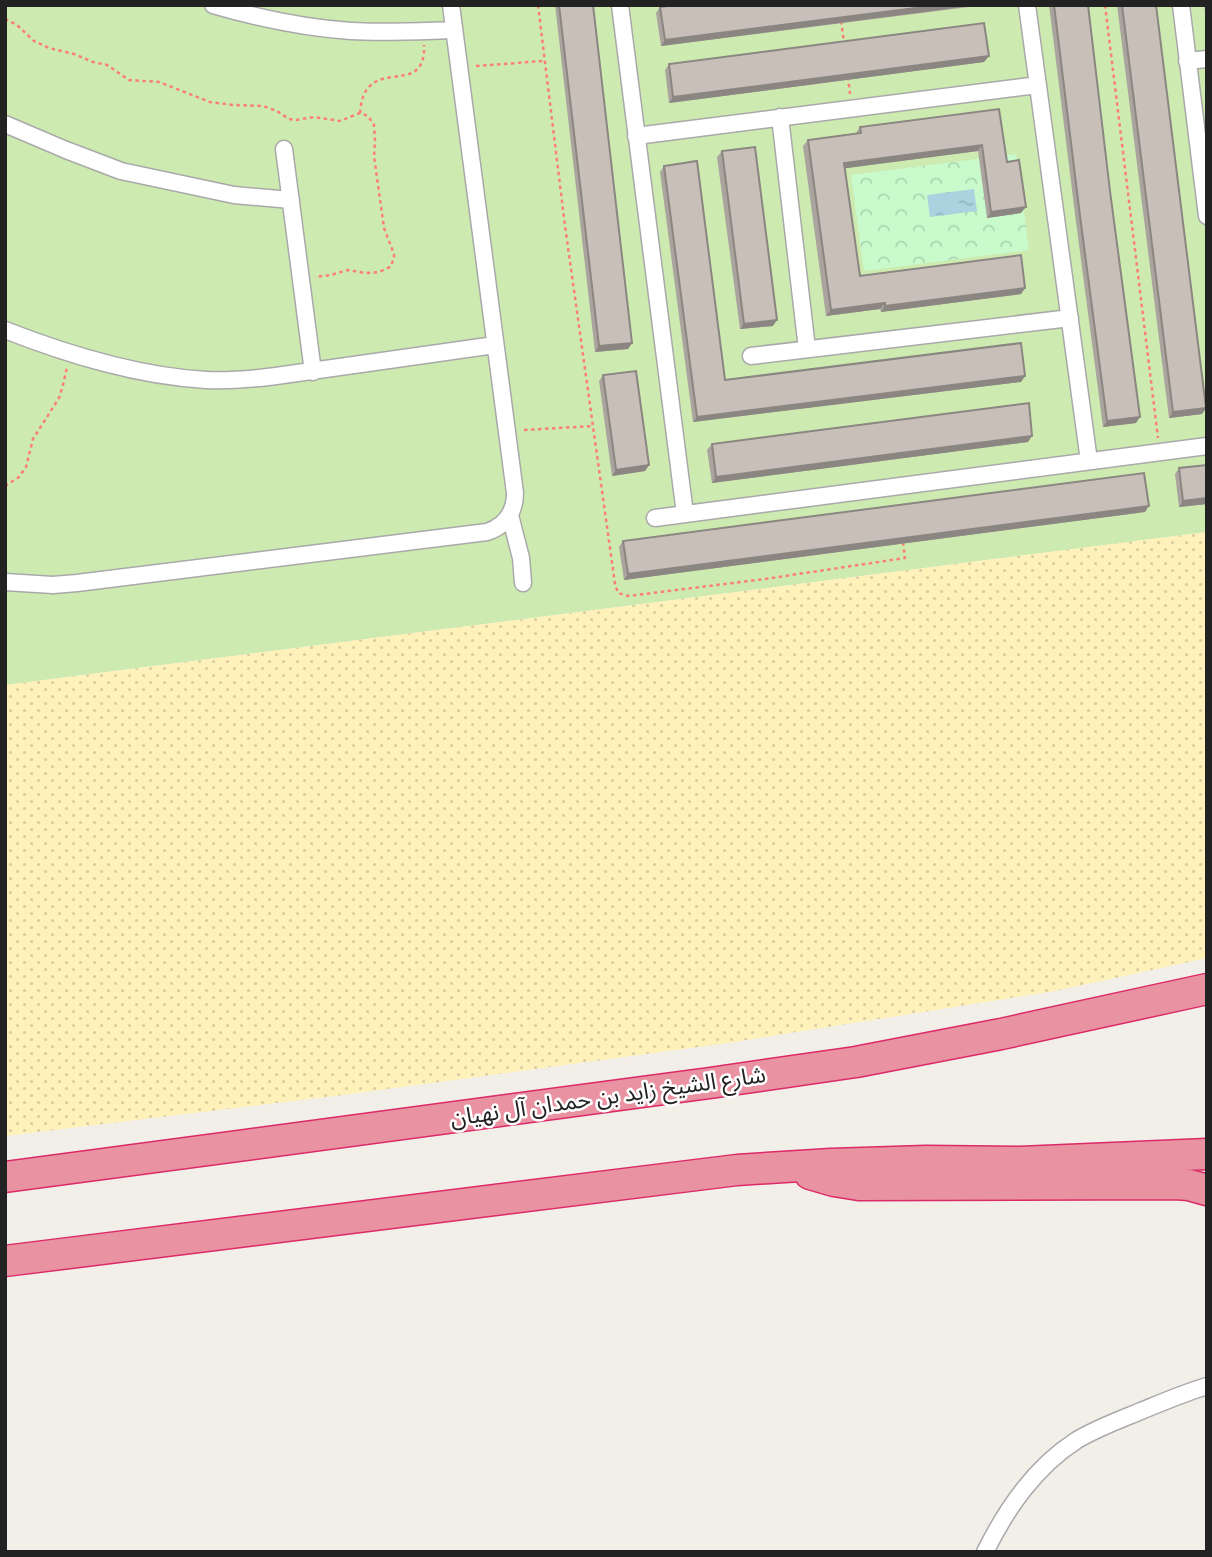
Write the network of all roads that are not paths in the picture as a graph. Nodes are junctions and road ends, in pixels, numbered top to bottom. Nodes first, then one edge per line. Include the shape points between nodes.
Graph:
1 (213, 5) edge
2 (451, 5) edge
3 (620, 5) edge
4 (1027, 5) edge
5 (1181, 5) edge
6 (454, 30) junction
7 (1207, 59) edge
8 (1187, 61) junction
9 (1038, 85) junction
10 (780, 117) junction
11 (5, 124) edge
12 (636, 136) junction
13 (284, 149) dead end
14 (291, 200) junction
15 (1207, 216) edge
16 (1070, 318) junction
17 (5, 331) edge
18 (495, 345) junction
19 (807, 349) junction
20 (751, 356) dead end
21 (313, 372) junction
22 (1207, 446) edge
23 (1089, 461) junction
24 (685, 514) junction
25 (510, 515) junction
26 (655, 518) dead end
27 (5, 582) edge
28 (523, 583) dead end
29 (1207, 989) edge
30 (1207, 1154) edge
31 (794, 1166) junction
32 (5, 1177) edge
33 (1207, 1190) edge
34 (5, 1261) edge
35 (1207, 1386) edge
36 (985, 1552) edge

1 - 6 street via 272,20 351,31
2 - 6 street
3 - 12 street
4 - 9 street
5 - 8 street
6 - 18 street
7 - 8 street
8 - 15 street
9 - 10 street
9 - 16 street
10 - 12 street
10 - 19 street
11 - 14 street via 121,171 234,195
12 - 24 street
13 - 14 street
14 - 21 street
16 - 19 street
16 - 23 street
17 - 21 street via 67,353 174,377 241,380
18 - 21 street
18 - 25 street via 515,493
19 - 20 street
22 - 23 street
23 - 24 street
24 - 26 street
25 - 27 street via 487,532 77,583
25 - 28 street
29 - 32 highway, شارع الشيخ زايد بن حمدان آل نهيان via 856,1062
30 - 31 highway
31 - 33 highway via 820,1178 859,1185 1175,1184
31 - 34 highway
35 - 36 street via 1096,1430 1062,1451 1019,1494

